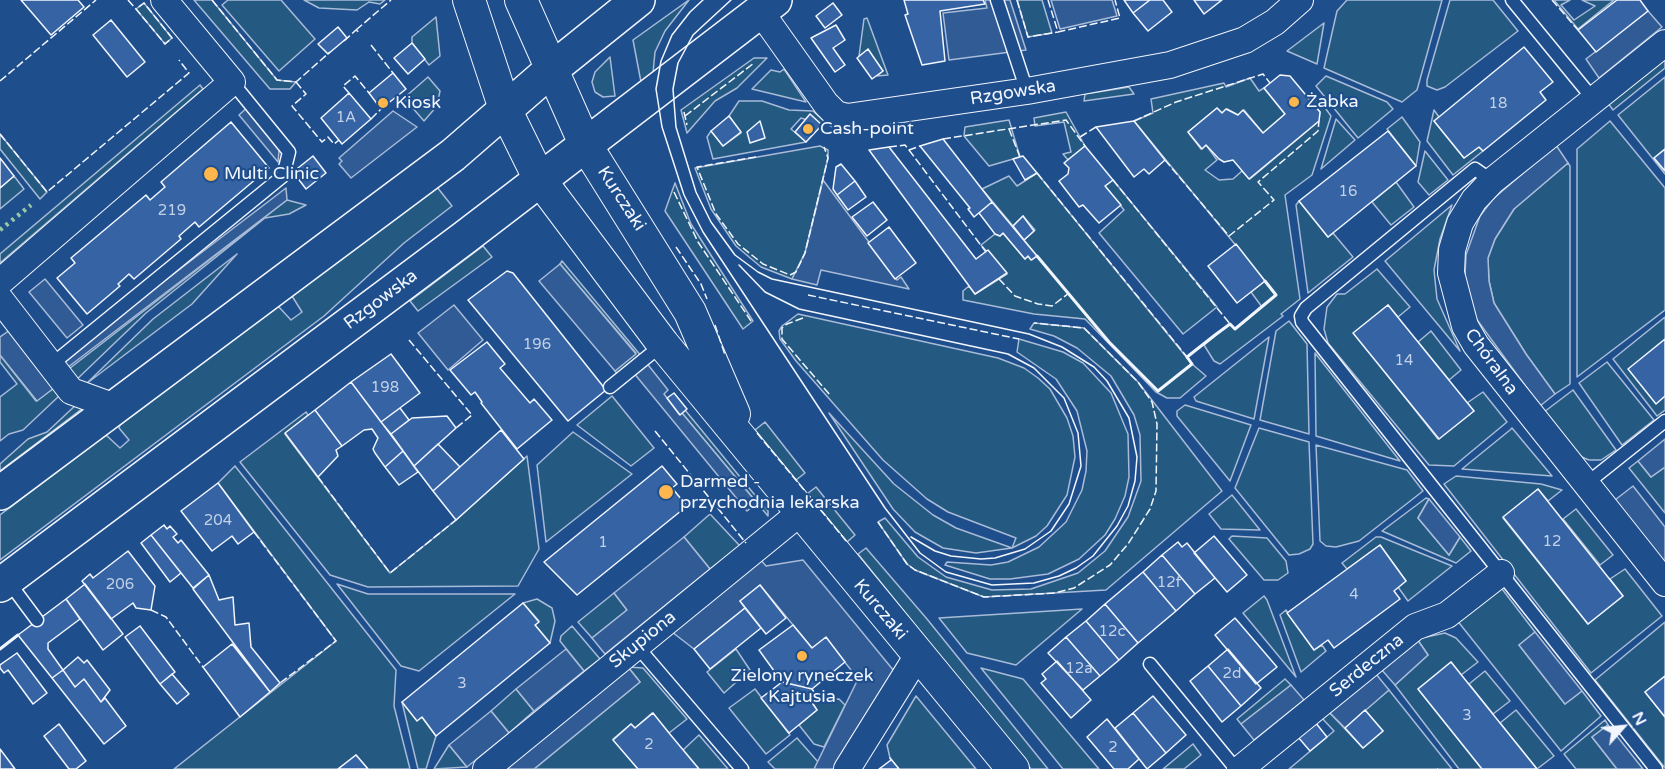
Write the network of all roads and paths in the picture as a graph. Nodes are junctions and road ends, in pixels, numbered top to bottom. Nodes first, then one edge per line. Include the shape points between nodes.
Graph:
1 (164, 0) edge
2 (469, 0) edge
3 (521, 0) edge
4 (638, 0) edge
5 (997, 0) edge
6 (1300, 0) edge
7 (1512, 0) edge
8 (767, 6) edge
9 (1665, 43) edge
10 (552, 69) junction
11 (232, 82) junction
12 (1027, 92) junction
13 (1594, 100) junction
14 (505, 109) junction
15 (585, 144) junction
16 (540, 180) junction
17 (1492, 181) junction
18 (0, 282) edge
19 (0, 299) edge
20 (663, 344) junction
21 (51, 365) junction
22 (610, 387) dead end
23 (115, 407) junction
24 (1665, 421) edge
25 (749, 450) junction
26 (1586, 484) junction
27 (0, 493) edge
28 (801, 512) junction
29 (1501, 573) junction
30 (3, 583) edge
31 (1665, 583) edge
32 (37, 620) dead end
33 (636, 645) junction
34 (918, 655) junction
35 (1150, 664) dead end
36 (1247, 767) edge
37 (486, 769) edge
38 (742, 769) edge
39 (847, 769) edge
40 (1013, 769) edge
41 (1656, 769) edge

1 - 11 street
2 - 14 street, Kurczaki
3 - 10 street, Kurczaki
4 - 10 main road
5 - 12 lane
6 - 12 street, Rzgowska via 1275,22 1245,40 1211,53 1170,65
7 - 13 lane
8 - 12 street, Rzgowska via 826,104 842,116
8 - 15 main road, Rzgowska
9 - 13 street, Chóralna
10 - 14 main road
10 - 15 street, Kurczaki
11 - 18 street
11 - 21 lane via 289,152 283,176
13 - 17 street, Chóralna
14 - 16 street, Kurczaki
14 - 23 main road via 447,159
15 - 16 main road, Rzgowska
15 - 25 street, Kurczaki via 676,285
16 - 20 street, Kurczaki
16 - 30 main road, Rzgowska
17 - 26 street, Chóralna via 1474,200 1460,224 1452,250 1451,273 1465,326
17 - 29 lane via 1475,169 1301,316
19 - 21 street
20 - 22 lane
20 - 25 street, Kurczaki
21 - 23 street via 71,391
23 - 27 main road
24 - 26 lane
25 - 28 street, Kurczaki
26 - 31 street, Chóralna
28 - 33 street, Skupiona
28 - 34 street, Kurczaki
29 - 36 street, Serdeczna via 1447,615 1415,627
29 - 41 lane
30 - 32 lane
33 - 37 street, Skupiona
33 - 38 lane
34 - 39 street
34 - 40 street, Kurczaki
35 - 36 lane

